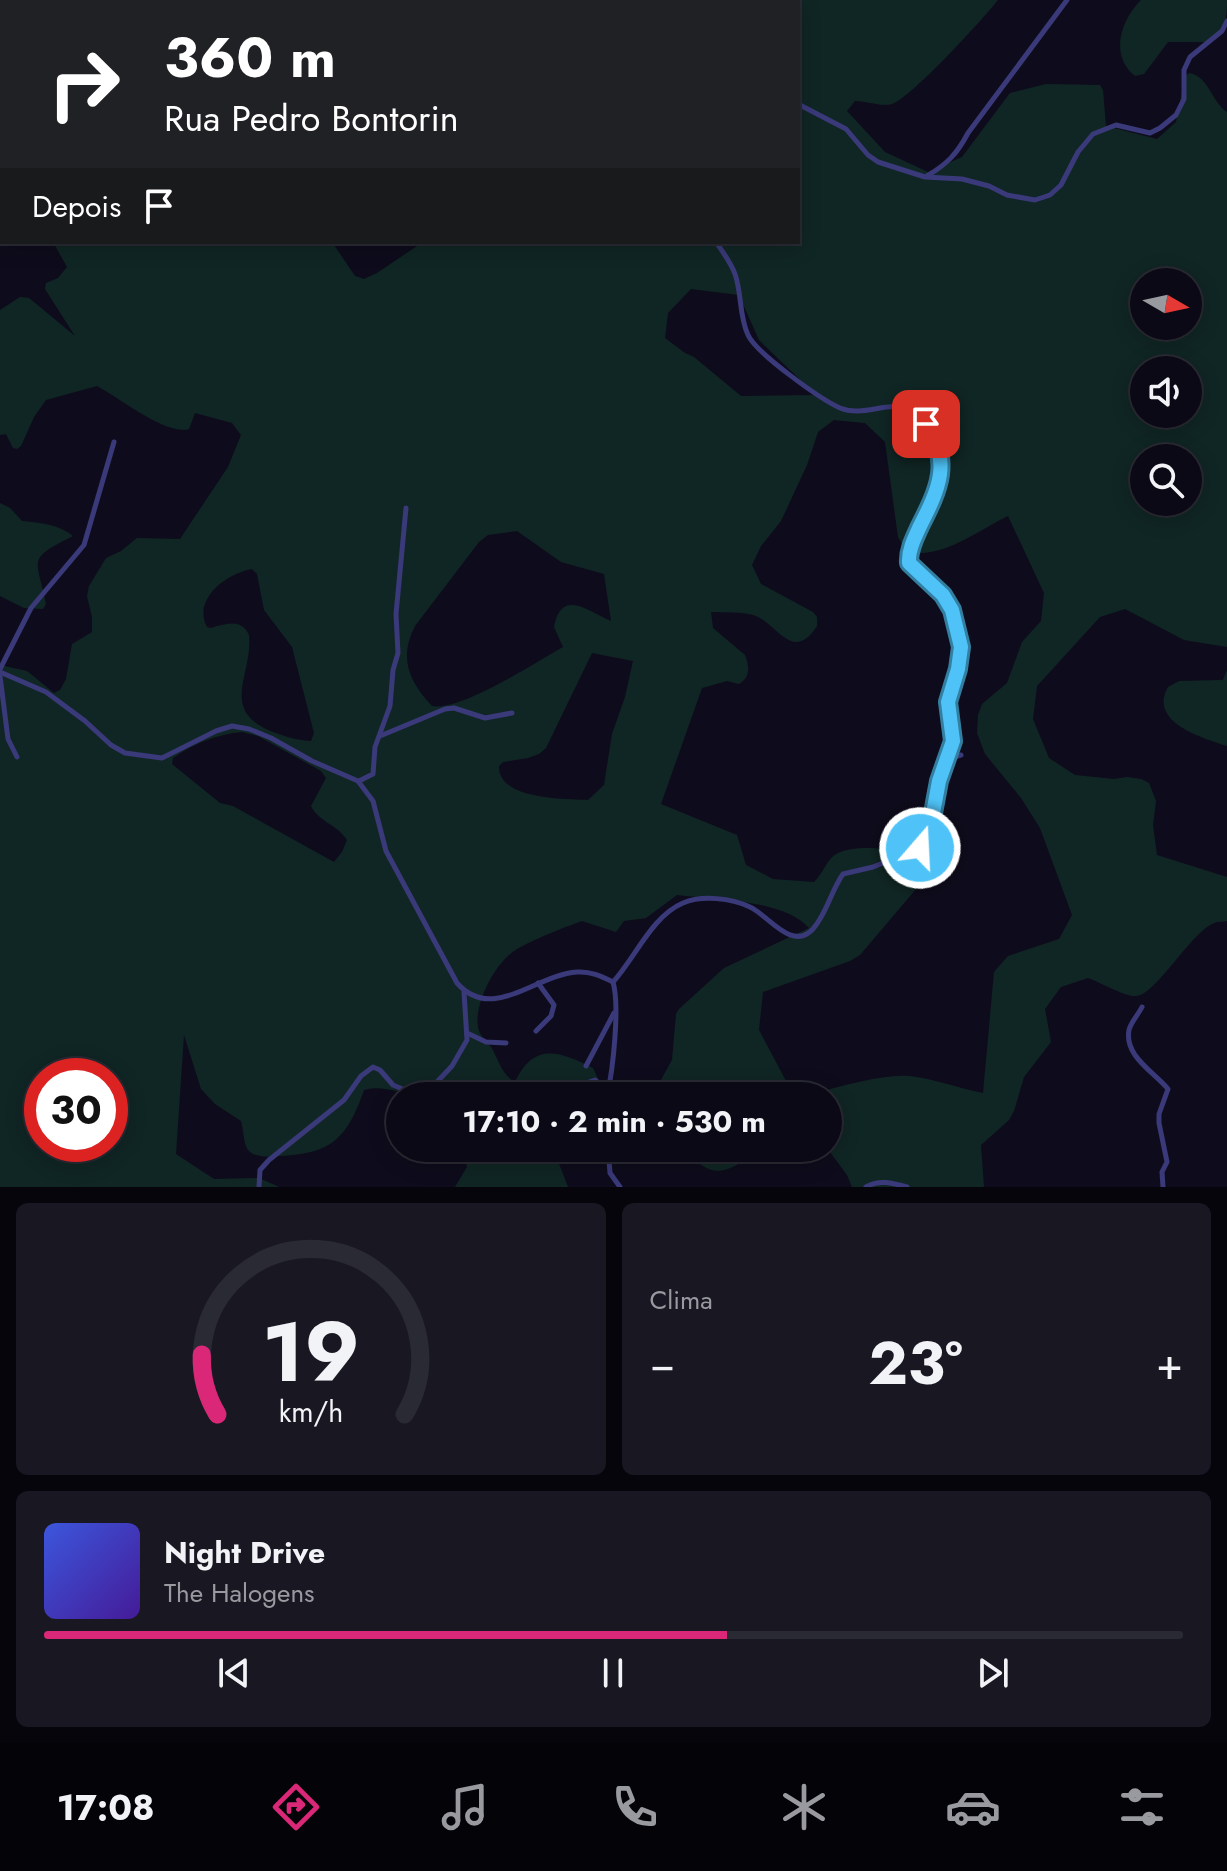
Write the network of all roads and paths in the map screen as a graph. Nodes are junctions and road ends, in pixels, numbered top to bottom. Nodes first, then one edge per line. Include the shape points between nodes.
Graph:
1 (1067, 0) edge
2 (1227, 21) edge
3 (800, 105) edge
4 (925, 177) junction
5 (717, 244) edge
6 (114, 442) dead end
7 (406, 508) dead end
8 (0, 672) edge
9 (512, 713) dead end
10 (379, 736) junction
11 (961, 755) dead end
12 (17, 757) dead end
13 (947, 759) junction
14 (358, 781) junction
15 (917, 827) dead end
16 (929, 829) junction
17 (613, 982) junction
18 (538, 983) junction
19 (464, 991) junction
20 (617, 1004) junction
21 (1142, 1007) dead end
22 (536, 1031) dead end
23 (467, 1033) junction
24 (506, 1043) dead end
25 (586, 1066) dead end
26 (609, 1082) edge
27 (609, 1162) edge
28 (259, 1187) edge
29 (620, 1187) edge
30 (866, 1187) edge
31 (907, 1187) edge
32 (1163, 1187) edge

1 - 4 street via 958,152
2 - 4 street via 1190,57 1184,70 1184,99 1176,115 1150,133 1116,125 1093,134 1050,195 1035,200 962,179
3 - 4 street via 846,129 878,162
5 - 13 street via 735,274 747,334 760,352 843,409 862,412 898,405 912,410 940,450 938,486 908,556 911,566 943,595 960,639 948,702 953,741
6 - 8 street via 84,545 31,608
7 - 10 street via 396,614 398,653 390,706
8 - 12 street via 8,739
8 - 14 street via 46,692 125,753 162,758 232,726 271,738
9 - 10 street via 485,718 445,709
10 - 14 street via 373,774
11 - 13 street
13 - 16 street
14 - 19 street via 373,801 386,851
15 - 16 street
16 - 17 street via 911,854 843,874 806,934 787,934 739,903 695,900 670,911
17 - 18 street via 580,971
17 - 20 street
18 - 19 street via 488,1001
18 - 22 street via 554,1005
19 - 23 street
20 - 25 street
20 - 26 street
21 - 32 street via 1129,1032 1130,1045 1141,1064 1168,1089 1159,1114 1167,1162
23 - 24 street
23 - 28 street via 446,1075 422,1091 393,1085 373,1067 344,1100 269,1160 260,1170
27 - 29 street
30 - 31 street via 890,1182

